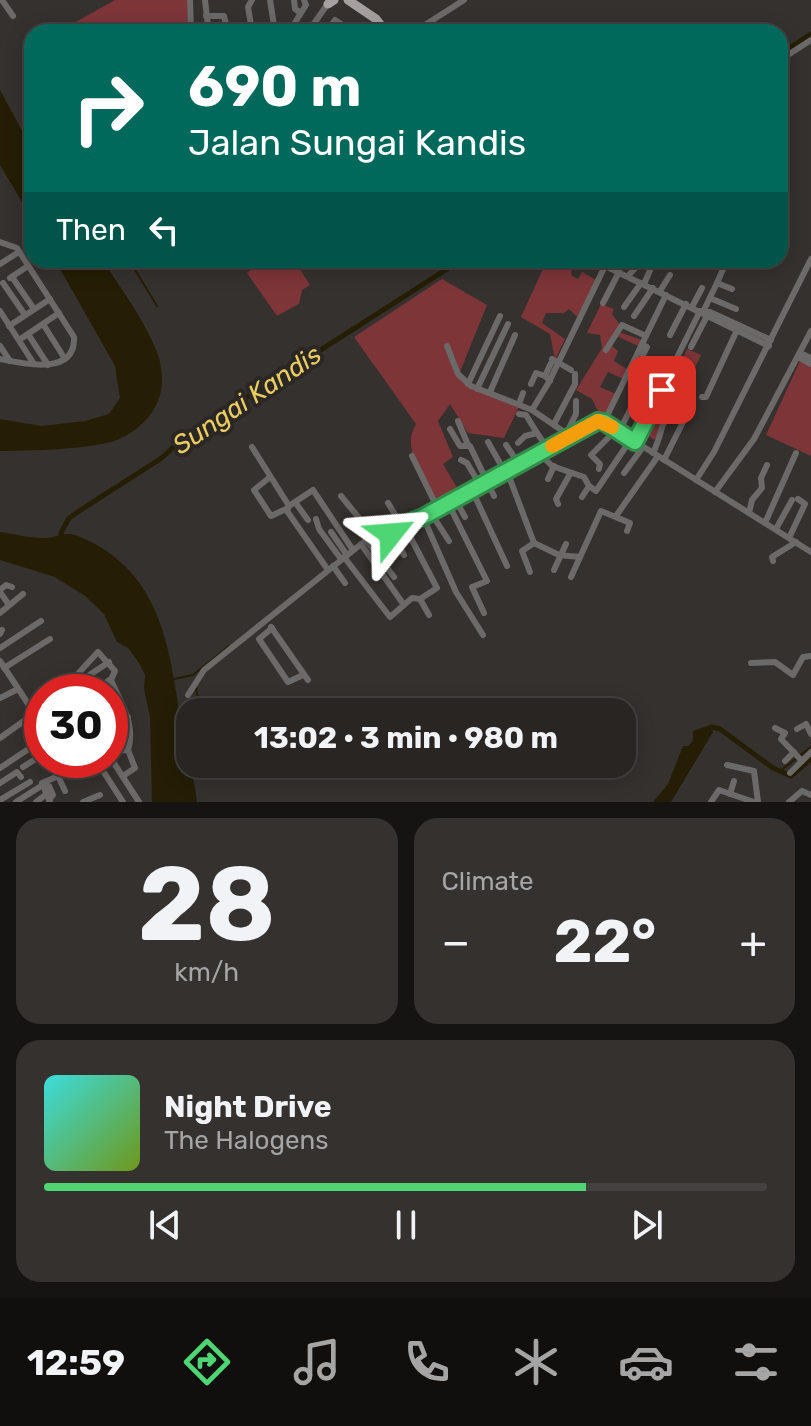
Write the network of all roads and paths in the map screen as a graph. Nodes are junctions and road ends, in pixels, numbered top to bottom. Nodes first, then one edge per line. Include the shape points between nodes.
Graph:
1 (2, 0) edge
2 (190, 0) edge
3 (205, 0) edge
4 (252, 0) edge
5 (270, 0) edge
6 (294, 0) edge
7 (304, 0) edge
8 (464, 0) edge
9 (329, 1) edge
10 (351, 1) edge
11 (301, 13) junction
12 (13, 16) dead end
13 (206, 16) junction
14 (191, 24) edge
15 (208, 24) edge
16 (226, 24) edge
17 (251, 24) edge
18 (273, 24) edge
19 (294, 24) edge
20 (313, 24) edge
21 (381, 24) edge
22 (426, 24) edge
23 (811, 40) edge
24 (788, 55) edge
25 (0, 242) edge
26 (19, 252) junction
27 (811, 259) edge
28 (24, 260) edge
29 (0, 264) edge
30 (25, 268) edge
31 (29, 268) edge
32 (604, 268) edge
33 (610, 268) edge
34 (635, 268) edge
35 (651, 268) dead end
36 (724, 268) edge
37 (619, 272) junction
38 (670, 275) dead end
39 (628, 276) junction
40 (12, 277) junction
41 (643, 283) junction
42 (717, 283) junction
43 (2, 284) edge
44 (702, 288) dead end
45 (680, 289) dead end
46 (732, 289) dead end
47 (660, 291) junction
48 (710, 298) junction
49 (50, 299) junction
50 (676, 299) junction
51 (603, 303) dead end
52 (689, 305) junction
53 (624, 307) dead end
54 (34, 309) junction
55 (736, 309) dead end
56 (0, 311) edge
57 (59, 313) junction
58 (703, 313) junction
59 (25, 315) junction
60 (500, 316) dead end
61 (634, 316) dead end
62 (43, 324) junction
63 (508, 324) dead end
64 (9, 326) junction
65 (737, 330) junction
66 (811, 331) edge
67 (28, 334) junction
68 (515, 335) dead end
69 (670, 335) dead end
70 (646, 336) junction
71 (19, 340) junction
72 (766, 341) junction
73 (642, 344) junction
74 (0, 346) edge
75 (447, 346) dead end
76 (691, 347) dead end
77 (606, 350) dead end
78 (643, 355) dead end
79 (805, 358) edge
80 (0, 359) edge
81 (65, 359) junction
82 (10, 361) junction
83 (554, 362) junction
84 (34, 364) junction
85 (48, 365) junction
86 (653, 370) dead end
87 (629, 371) junction
88 (646, 378) junction
89 (548, 379) junction
90 (468, 384) junction
91 (531, 384) dead end
92 (477, 389) junction
93 (490, 392) junction
94 (523, 393) dead end
95 (702, 397) dead end
96 (576, 401) dead end
97 (693, 402) dead end
98 (519, 404) junction
99 (669, 407) dead end
100 (532, 410) junction
101 (519, 414) dead end
102 (673, 418) dead end
103 (458, 421) dead end
104 (604, 422) junction
105 (683, 422) junction
106 (554, 424) junction
107 (450, 429) dead end
108 (513, 430) dead end
109 (618, 431) junction
110 (537, 433) junction
111 (569, 434) junction
112 (633, 441) junction
113 (488, 442) dead end
114 (468, 445) junction
115 (506, 445) dead end
116 (252, 447) dead end
117 (643, 447) junction
118 (548, 449) junction
119 (539, 453) junction
120 (796, 453) dead end
121 (412, 456) dead end
122 (658, 456) junction
123 (461, 460) dead end
124 (519, 464) junction
125 (767, 465) dead end
126 (554, 466) junction
127 (599, 469) dead end
128 (506, 471) junction
129 (624, 473) dead end
130 (570, 474) junction
131 (270, 477) junction
132 (548, 479) dead end
133 (696, 480) junction
134 (488, 481) junction
135 (589, 486) junction
136 (475, 488) junction
137 (715, 492) junction
138 (341, 496) dead end
139 (494, 496) dead end
140 (582, 497) dead end
141 (455, 499) junction
142 (482, 501) dead end
143 (388, 503) dead end
144 (558, 504) dead end
145 (290, 506) junction
146 (449, 506) junction
147 (438, 512) junction
148 (749, 513) junction
149 (616, 516) junction
150 (423, 517) junction
151 (465, 517) dead end
152 (765, 523) junction
153 (403, 526) junction
154 (776, 529) junction
155 (390, 530) junction
156 (627, 531) dead end
157 (331, 532) dead end
158 (367, 540) junction
159 (793, 540) junction
160 (449, 541) dead end
161 (534, 543) junction
162 (566, 544) dead end
163 (353, 550) junction
164 (811, 552) edge
165 (513, 554) junction
166 (404, 555) dead end
167 (560, 555) junction
168 (344, 557) junction
169 (578, 559) junction
170 (773, 561) dead end
171 (507, 566) dead end
172 (331, 568) junction
173 (554, 570) dead end
174 (530, 572) dead end
175 (394, 577) dead end
176 (571, 577) dead end
177 (345, 583) dead end
178 (12, 587) dead end
179 (436, 590) junction
180 (0, 591) edge
181 (23, 594) dead end
182 (420, 599) junction
183 (443, 599) dead end
184 (9, 605) junction
185 (404, 605) junction
186 (0, 613) edge
187 (484, 613) dead end
188 (429, 615) dead end
189 (267, 620) junction
190 (41, 621) dead end
191 (272, 628) junction
192 (483, 635) dead end
193 (50, 639) dead end
194 (282, 644) junction
195 (0, 648) edge
196 (269, 653) junction
197 (811, 656) edge
198 (293, 659) junction
199 (109, 662) junction
200 (751, 663) dead end
201 (2, 665) edge
202 (279, 668) junction
203 (77, 674) edge
204 (91, 674) edge
205 (114, 674) edge
206 (18, 689) junction
207 (188, 695) dead end
208 (0, 698) edge
209 (24, 698) edge
210 (128, 717) edge
211 (24, 721) edge
212 (0, 727) edge
213 (775, 728) dead end
214 (797, 729) dead end
215 (2, 736) edge
216 (808, 736) edge
217 (24, 752) edge
218 (811, 752) edge
219 (129, 754) joint
220 (798, 757) junction
221 (785, 761) dead end
222 (727, 765) dead end
223 (0, 768) edge
224 (128, 773) edge
225 (790, 773) dead end
226 (49, 778) edge
227 (57, 778) edge
228 (108, 778) edge
229 (124, 778) edge
230 (734, 781) dead end
231 (50, 782) junction
232 (0, 783) edge
233 (65, 791) dead end
234 (727, 793) junction
235 (100, 795) dead end
236 (811, 795) edge
237 (0, 797) edge
238 (48, 799) edge
239 (711, 800) edge
240 (16, 802) edge
241 (36, 802) edge
242 (83, 802) edge
243 (123, 802) edge
244 (139, 802) edge
245 (756, 802) edge
246 (789, 802) edge

1 - 12 street
2 - 14 street
3 - 13 street
4 - 17 street
5 - 18 street
6 - 11 street
7 - 11 street
8 - 22 street
9 - 20 street
10 - 21 main road
11 - 19 street
13 - 15 street
13 - 16 street via 224,16
23 - 24 street
25 - 26 street
26 - 28 street
26 - 29 street
27 - 72 street
30 - 40 street
31 - 49 street
32 - 83 street via 581,324
33 - 37 street
34 - 39 street
35 - 41 street
36 - 42 street
37 - 39 street
37 - 51 street
38 - 47 street
39 - 41 street
40 - 43 street
40 - 54 street
41 - 47 street
41 - 53 street
42 - 46 street
42 - 48 street
43 - 59 street
44 - 52 street
45 - 50 street
47 - 50 street
47 - 61 street
47 - 70 street
48 - 55 street
48 - 58 street
49 - 54 street
49 - 57 street
50 - 52 street
52 - 58 street
52 - 69 street
54 - 59 street
56 - 64 street
57 - 62 street
57 - 81 street via 74,337 75,346
58 - 65 street
58 - 72 street
58 - 76 street
58 - 112 street
59 - 64 street
60 - 90 street
62 - 67 street
62 - 81 street
63 - 92 street
64 - 71 street
65 - 72 street
65 - 95 street
66 - 79 street
67 - 71 street
67 - 85 street
68 - 93 street
70 - 73 street
70 - 77 street via 622,325
71 - 84 street
72 - 133 street
73 - 78 street via 647,347
73 - 87 street
74 - 82 street
75 - 90 street via 459,376
79 - 137 street
80 - 82 street
81 - 85 street
82 - 84 street
83 - 89 street
83 - 106 street via 573,372 575,384
84 - 85 street
86 - 88 street
87 - 88 street
87 - 104 street
88 - 109 street
89 - 91 street via 536,373
89 - 100 street
90 - 92 street
92 - 93 street
93 - 98 street
94 - 98 street
96 - 111 street
97 - 105 street
98 - 100 street
99 - 122 street
100 - 106 street
101 - 110 street via 526,415
102 - 105 street
103 - 114 street
104 - 109 street
104 - 111 street
105 - 122 street
106 - 111 street
107 - 114 street via 460,446
108 - 110 street via 519,441
109 - 112 street
109 - 127 street via 591,455
110 - 118 street
111 - 118 street
112 - 117 street
112 - 135 street via 596,491
113 - 128 street
114 - 134 street
115 - 124 street
116 - 131 street
117 - 122 street
117 - 129 street
118 - 119 street
119 - 124 street
119 - 126 street
120 - 152 street
121 - 147 street
122 - 133 street
122 - 149 street
123 - 136 street via 467,463
124 - 128 street
125 - 148 street
126 - 130 street
126 - 132 street
128 - 134 street
128 - 161 street
130 - 135 street via 581,475
130 - 144 street
131 - 145 street
131 - 145 street via 254,490 270,515
133 - 137 street
134 - 136 street
134 - 139 street
135 - 140 street
136 - 141 street
136 - 142 street
136 - 165 street
137 - 148 street
138 - 158 street
141 - 146 street
141 - 151 street
143 - 153 street
145 - 163 street via 315,491
145 - 168 street via 312,519
145 - 172 street
146 - 147 street
146 - 187 street via 487,581 472,587
147 - 150 street
147 - 160 street
148 - 152 street
149 - 156 street via 630,524
149 - 169 street via 601,511
150 - 153 street
150 - 192 street via 456,592
152 - 154 street
153 - 155 street
153 - 179 street
154 - 159 street
154 - 159 street via 795,500 805,504
155 - 158 street
155 - 166 street
157 - 168 street
158 - 163 street
158 - 175 street
158 - 185 street
159 - 164 street
159 - 170 street
161 - 165 street
161 - 167 street
162 - 167 street
163 - 168 street
165 - 171 street
165 - 174 street
167 - 169 street
167 - 173 street
168 - 172 street
168 - 185 street via 388,617
169 - 176 street
172 - 177 street
172 - 189 street
178 - 180 street
179 - 182 street
179 - 183 street
180 - 184 street
181 - 184 street
182 - 185 street
182 - 188 street
184 - 186 street
189 - 191 street
189 - 207 street via 204,670
190 - 195 street
191 - 194 street
191 - 196 street via 259,638
193 - 201 street
194 - 196 street
194 - 198 street
196 - 202 street
197 - 200 street via 803,657 793,675 775,662
198 - 202 street
198 - 202 street via 306,678 289,683
199 - 203 street via 96,653
199 - 204 street
199 - 205 street
201 - 206 street
206 - 208 street
206 - 209 street
210 - 219 street
211 - 215 street
212 - 215 street
213 - 220 street via 786,734 778,741
214 - 216 street via 806,724
217 - 223 street
218 - 220 street
219 - 224 street via 134,769
220 - 221 street
220 - 225 street
222 - 245 street via 754,771
226 - 231 street
227 - 231 street
228 - 243 street
229 - 244 street
230 - 234 street
231 - 233 street
231 - 238 street via 53,795
231 - 240 street
232 - 237 street via 17,772 27,779
234 - 239 street via 717,791
234 - 245 street
235 - 242 street
236 - 246 street via 802,791
238 - 241 street

